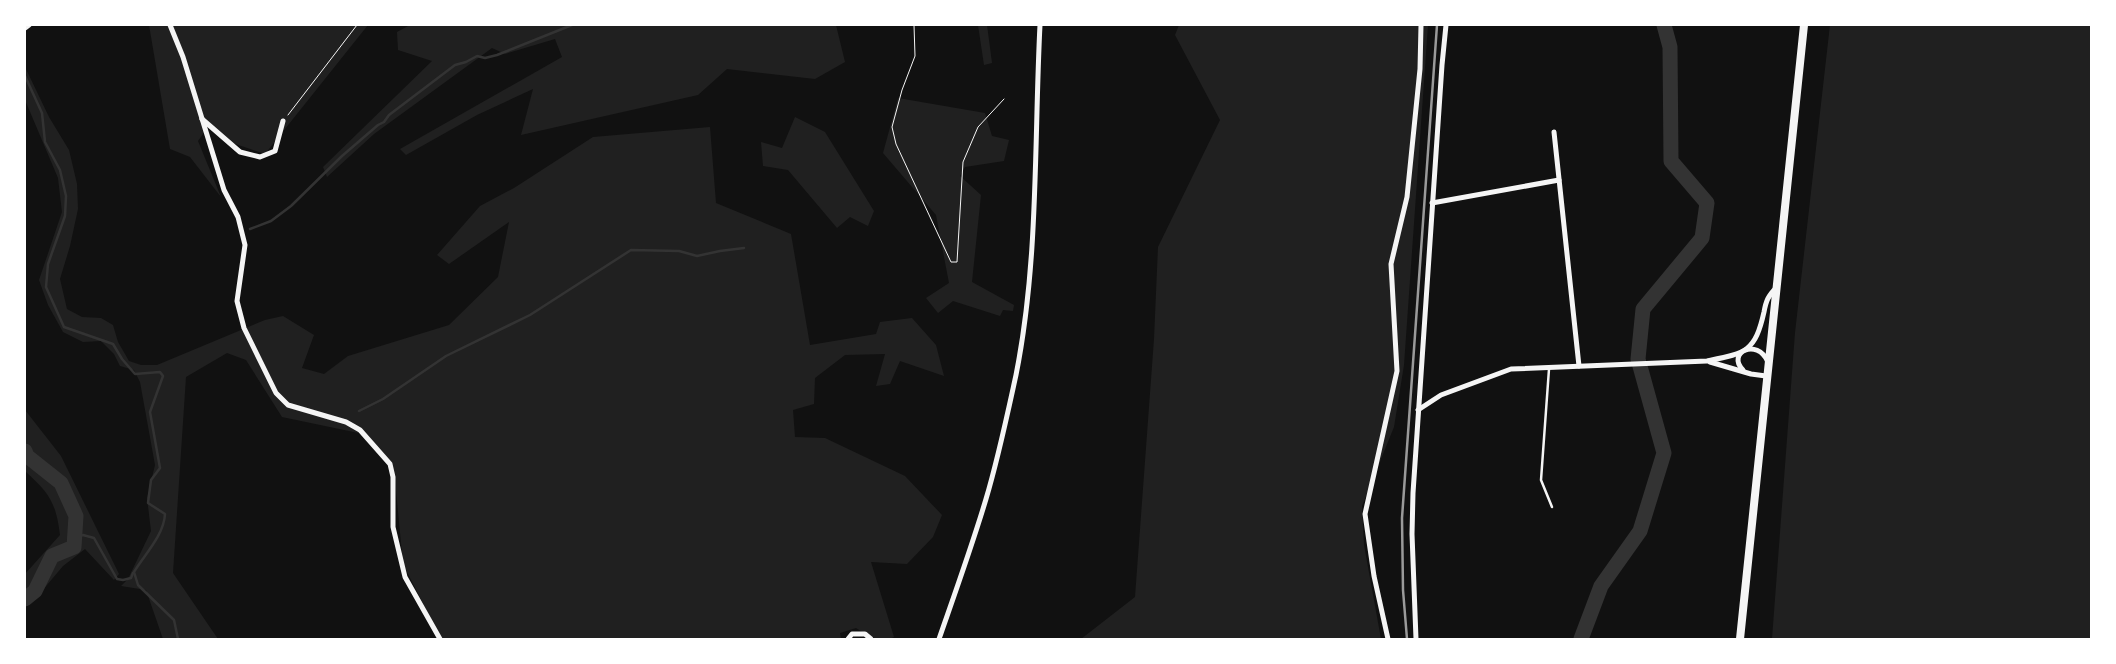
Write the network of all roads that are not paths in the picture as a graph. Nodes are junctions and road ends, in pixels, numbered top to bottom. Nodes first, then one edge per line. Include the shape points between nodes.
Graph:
1 (29, 25) edge
2 (170, 25) edge
3 (1040, 25) edge
4 (1421, 25) edge
5 (1446, 25) edge
6 (1804, 25) edge
7 (25, 28) edge
8 (202, 118) junction
9 (283, 121) road end
10 (1554, 132) dead end
11 (1559, 180) junction
12 (1432, 203) junction
13 (1776, 288) junction
14 (1746, 349) junction
15 (1707, 361) junction
16 (1768, 363) junction
17 (1579, 366) junction
18 (1549, 367) junction
19 (1744, 371) junction
20 (1766, 376) junction
21 (1418, 410) junction
22 (1552, 507) dead end
23 (440, 639) edge
24 (848, 639) edge
25 (871, 639) edge
26 (939, 639) edge
27 (1388, 639) edge
28 (1416, 639) edge
29 (1740, 639) edge

1 - 7 street
2 - 8 street
3 - 26 street via 1036,179 1027,292 1016,374 986,499
4 - 27 street via 1416,122 1407,197 1392,264 1397,371 1365,514
5 - 12 street
6 - 13 main road
8 - 9 street via 240,152 260,158 274,151
8 - 23 street via 245,244 237,301 244,328 276,393 288,405 346,422 360,430 390,464 393,527 405,576
10 - 11 street
11 - 12 street
11 - 17 street
12 - 21 street
13 - 14 street via 1768,296 1757,338
13 - 16 main road
14 - 15 street
14 - 16 street via 1761,353
14 - 19 street via 1738,359
15 - 17 street
15 - 19 street
16 - 20 main road
17 - 18 street
18 - 21 street via 1511,369 1441,395
18 - 22 lane via 1541,480
19 - 20 street
20 - 29 main road
21 - 28 street via 1412,534
24 - 25 street via 852,634 865,634

